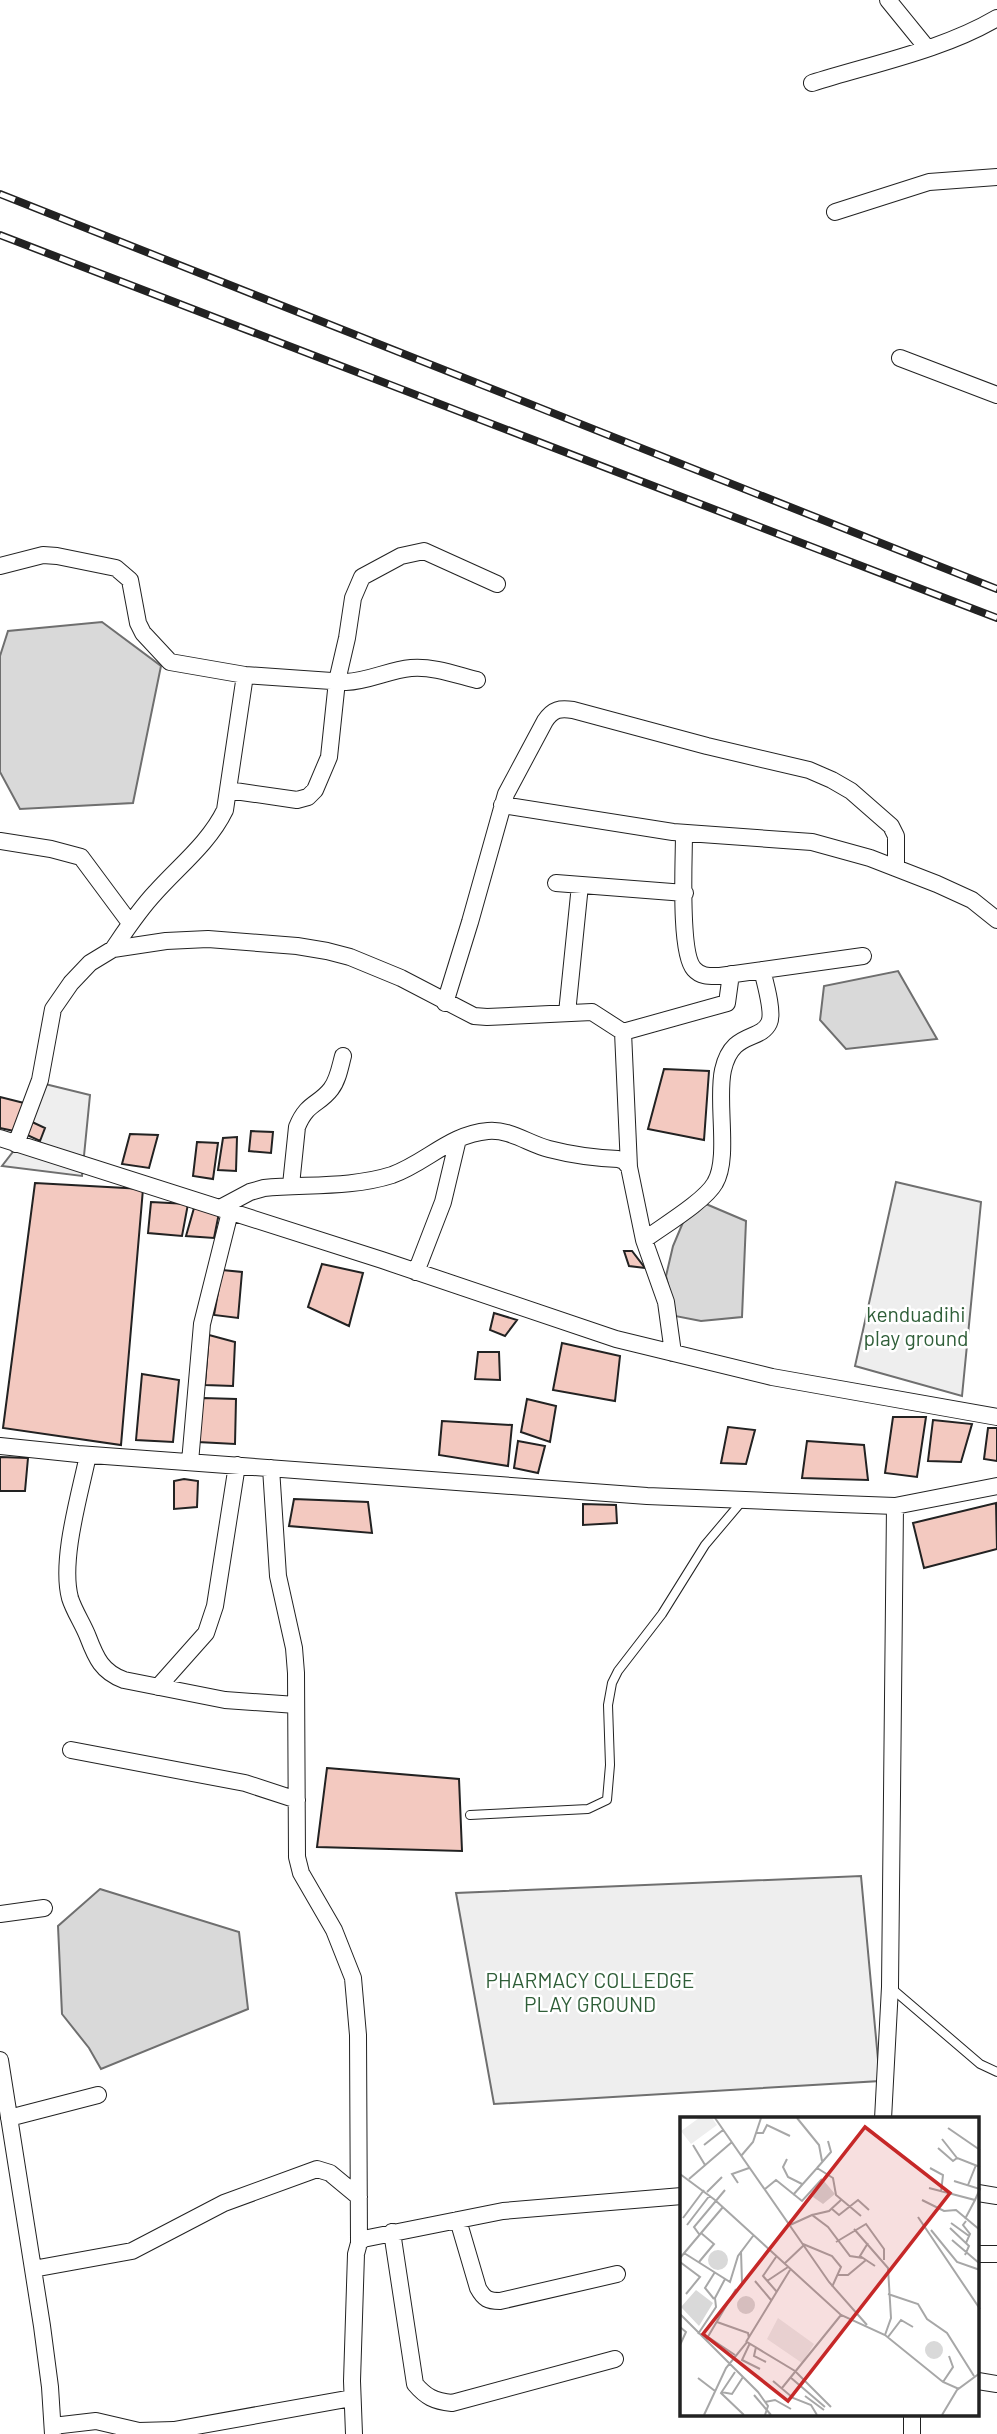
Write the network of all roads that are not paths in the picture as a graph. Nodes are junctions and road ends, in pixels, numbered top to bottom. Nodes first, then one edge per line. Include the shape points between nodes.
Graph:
1 (888, 0) edge
2 (997, 18) edge
3 (927, 48) junction
4 (812, 83) dead end
5 (997, 177) edge
6 (835, 212) dead end
7 (900, 358) dead end
8 (997, 395) edge
9 (0, 566) edge
10 (497, 584) dead end
11 (244, 675) junction
12 (477, 680) dead end
13 (337, 681) junction
14 (228, 790) junction
15 (502, 805) junction
16 (684, 834) junction
17 (0, 841) edge
18 (896, 868) junction
19 (556, 883) dead end
20 (580, 885) junction
21 (685, 893) junction
22 (997, 919) edge
23 (130, 923) junction
24 (113, 949) junction
25 (863, 956) dead end
26 (762, 970) junction
27 (731, 975) junction
28 (444, 1003) junction
29 (567, 1013) junction
30 (623, 1032) junction
31 (343, 1056) dead end
32 (458, 1139) junction
33 (8, 1141) edge
34 (629, 1167) junction
35 (290, 1185) junction
36 (225, 1210) junction
37 (644, 1240) junction
38 (416, 1272) junction
39 (673, 1353) junction
40 (997, 1417) edge
41 (0, 1446) edge
42 (88, 1455) junction
43 (190, 1462) junction
44 (237, 1465) junction
45 (271, 1468) junction
46 (997, 1486) edge
47 (743, 1500) junction
48 (895, 1506) junction
49 (158, 1687) junction
50 (296, 1705) junction
51 (71, 1750) dead end
52 (297, 1800) junction
53 (470, 1815) dead end
54 (44, 1908) dead end
55 (0, 1914) edge
56 (890, 1986) junction
57 (0, 2060) edge
58 (997, 2072) edge
59 (98, 2095) dead end
60 (883, 2117) edge
61 (9, 2118) junction
62 (979, 2193) edge
63 (680, 2196) edge
64 (997, 2196) edge
65 (359, 2197) junction
66 (458, 2220) junction
67 (392, 2232) junction
68 (359, 2244) junction
69 (979, 2254) edge
70 (997, 2254) edge
71 (33, 2269) junction
72 (617, 2274) dead end
73 (615, 2359) dead end
74 (979, 2381) edge
75 (997, 2384) edge
76 (352, 2398) junction
77 (912, 2416) edge
78 (53, 2430) edge
79 (354, 2434) edge
80 (912, 2434) edge

1 - 3 street
2 - 3 street
3 - 4 street
5 - 6 street via 929,181
7 - 8 street
9 - 11 street via 43,555 116,568 130,580 143,633 170,662
10 - 13 street via 424,551 401,556 370,572 362,577 353,598
11 - 13 street
11 - 14 street
12 - 13 street via 424,667
13 - 14 street via 329,757 308,797 297,800
14 - 23 street via 225,810 211,835
15 - 16 street
15 - 18 street via 551,712 573,710 809,770 832,780 891,826 896,836
15 - 28 street
16 - 18 street via 812,842
16 - 21 street
17 - 23 street via 81,857
18 - 22 street via 972,900
19 - 20 street
20 - 21 street
20 - 29 street
21 - 27 street via 687,958 695,971 705,976
23 - 24 street
24 - 28 street via 208,939 297,946 350,957 401,978
24 - 33 street via 90,963 53,1009 40,1080
25 - 26 street
26 - 27 street
26 - 37 street via 771,1015 764,1029 732,1048 723,1071 719,1177 708,1192
27 - 30 street via 727,1003
28 - 29 street via 474,1016
29 - 30 street via 592,1012
30 - 34 street
31 - 35 street via 330,1091 312,1104 297,1127
32 - 34 street via 504,1131 547,1149 618,1159
32 - 35 street via 388,1176
32 - 38 street via 443,1202
33 - 36 street
34 - 37 street
35 - 36 street via 250,1192
36 - 38 street
36 - 43 street via 202,1324
37 - 39 street via 666,1301
38 - 39 street via 616,1339
39 - 40 street via 772,1377
41 - 42 street
42 - 43 street
42 - 49 street via 68,1563 71,1600 103,1667 112,1676
43 - 44 street
44 - 45 street
44 - 49 street via 215,1605 206,1633
45 - 47 street
45 - 50 street via 278,1576 294,1648
46 - 48 street
47 - 48 street
47 - 53 lane via 705,1545 612,1683 607,1800 588,1808
48 - 56 street
49 - 50 street via 225,1700
50 - 52 street
51 - 52 street via 245,1783
52 - 65 street via 301,1874 334,1930 353,1978
54 - 55 street
56 - 58 lane via 980,2064
56 - 60 street
57 - 61 street
59 - 61 street
61 - 71 street
62 - 64 street
63 - 66 street via 503,2211
65 - 68 street
65 - 71 street via 330,2173 317,2169 224,2203 132,2251
66 - 67 street
66 - 72 street via 478,2288 489,2301
67 - 68 street
67 - 73 street via 415,2384 426,2397 452,2403
68 - 76 street
69 - 70 street
71 - 78 street
74 - 75 street
76 - 78 street via 166,2431 131,2430 96,2421
76 - 79 street
77 - 80 street

